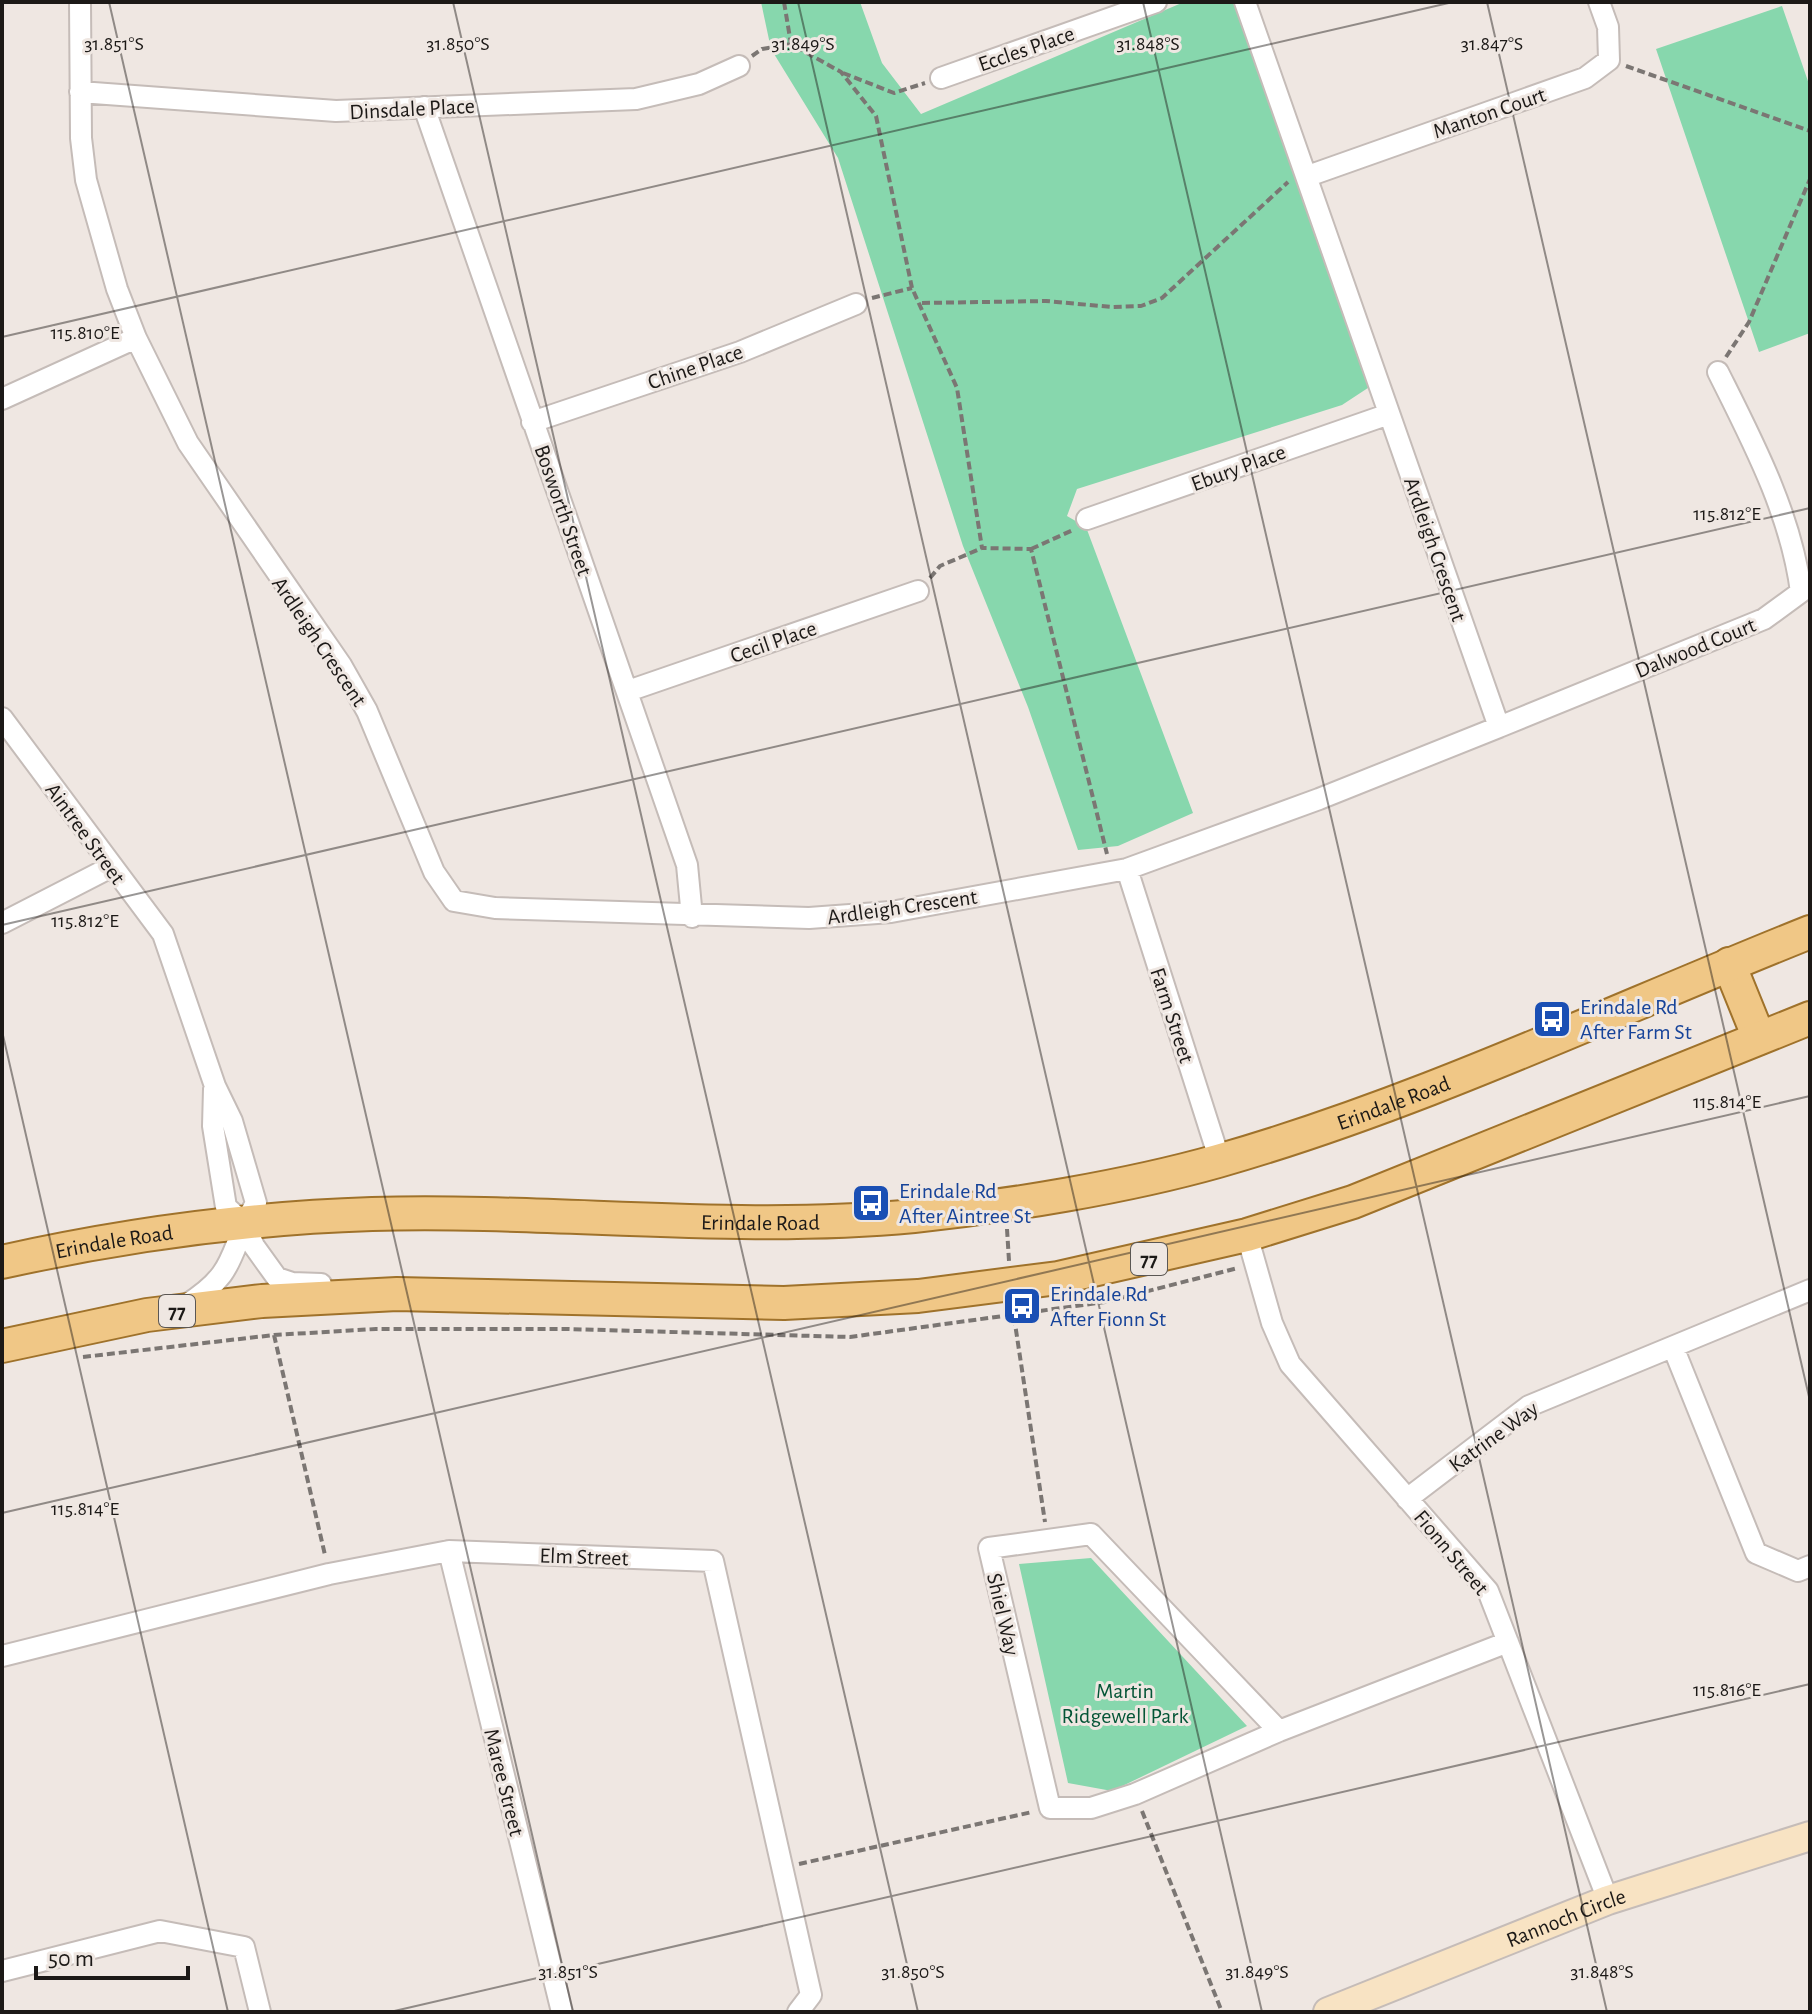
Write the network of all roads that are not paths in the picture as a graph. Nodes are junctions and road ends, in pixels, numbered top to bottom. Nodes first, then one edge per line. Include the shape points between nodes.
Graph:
1 (80, 2) edge
2 (1156, 2) edge
3 (1245, 2) edge
4 (1599, 2) edge
5 (739, 66) road end
6 (941, 78) road end
7 (80, 92) junction
8 (424, 107) junction
9 (1308, 176) junction
10 (856, 304) road end
11 (136, 338) junction
12 (1718, 372) road end
13 (2, 399) edge
14 (1389, 414) junction
15 (532, 422) junction
16 (1087, 519) road end
17 (918, 591) road end
18 (628, 691) junction
19 (2, 718) edge
20 (1499, 727) junction
21 (111, 867) junction
22 (1119, 870) junction
23 (692, 917) junction
24 (2, 923) edge
25 (1810, 932) edge
26 (1729, 964) junction
27 (1810, 1018) edge
28 (1759, 1038) junction
29 (215, 1086) junction
30 (1220, 1161) junction
31 (244, 1223) junction
32 (1247, 1235) junction
33 (2, 1262) edge
34 (1810, 1290) edge
35 (355, 1296) junction
36 (176, 1311) junction
37 (2, 1346) edge
38 (1673, 1347) junction
39 (1407, 1499) junction
40 (449, 1551) junction
41 (1810, 1566) edge
42 (1508, 1642) junction
43 (2, 1656) edge
44 (1279, 1731) junction
45 (1808, 1843) edge
46 (1608, 1900) junction
47 (2, 1971) edge
48 (260, 2012) edge
49 (562, 2012) edge
50 (798, 2012) edge
51 (1328, 2012) edge

1 - 7 street, Ardleigh Crescent
2 - 6 street, Eccles Place
3 - 9 street, Ardleigh Crescent
4 - 9 street, Manton Court via 1608,27 1609,60 1585,78
5 - 8 street, Dinsdale Place via 699,84 636,99
7 - 8 street, Dinsdale Place via 336,111
7 - 11 street, Ardleigh Crescent via 86,180
8 - 15 street, Bosworth Street
9 - 14 street, Ardleigh Crescent
10 - 15 street, Chine Place via 740,352
11 - 13 street
11 - 23 street, Ardleigh Crescent via 188,443 367,711 434,872 454,901 495,908
12 - 20 street, Dalwood Court via 1760,458 1796,555 1801,592 1764,619
14 - 16 street, Ebury Place
14 - 20 street, Ardleigh Crescent
15 - 18 street, Bosworth Street
17 - 18 street, Cecil Place
18 - 23 street, Bosworth Street via 687,865
19 - 21 street, Aintree Street
20 - 22 street, Ardleigh Crescent
21 - 24 street
21 - 29 street, Aintree Street via 163,934
22 - 23 street, Ardleigh Crescent via 891,912
22 - 30 street, Farm Street
25 - 26 main road, Erindale Road
26 - 28 main road
26 - 30 main road, Erindale Road via 1408,1097
27 - 28 main road, 77
28 - 32 main road, 77 via 1353,1202
29 - 31 street, Aintree Street via 213,1126 226,1207
29 - 31 street, Aintree Street via 232,1121 256,1203
30 - 31 main road, Erindale Road via 911,1216 771,1224 372,1214
31 - 33 main road, Erindale Road via 88,1244
31 - 35 street, Aintree Street via 277,1278 325,1284
31 - 36 street, Aintree Street via 226,1274
32 - 35 main road, 77 via 1074,1275 865,1300
32 - 39 street, Fionn Street via 1272,1323 1290,1364
34 - 38 street, Katrine Way
35 - 36 main road, 77
36 - 37 main road, 77
38 - 39 street, Katrine Way via 1529,1406
38 - 41 street via 1756,1553 1798,1571
39 - 42 street, Fionn Street via 1488,1591
40 - 43 street, Elm Street via 329,1574
40 - 49 street, Maree Street
40 - 50 street, Elm Street via 713,1561 811,1995
42 - 44 street
42 - 46 street, Fionn Street
44 - 44 street, Shiel Way via 1135,1794 1091,1808 1050,1808 989,1548 1091,1534
45 - 46 street, Rannoch Circle
46 - 51 street, Rannoch Circle
47 - 48 street via 160,1931 244,1947

